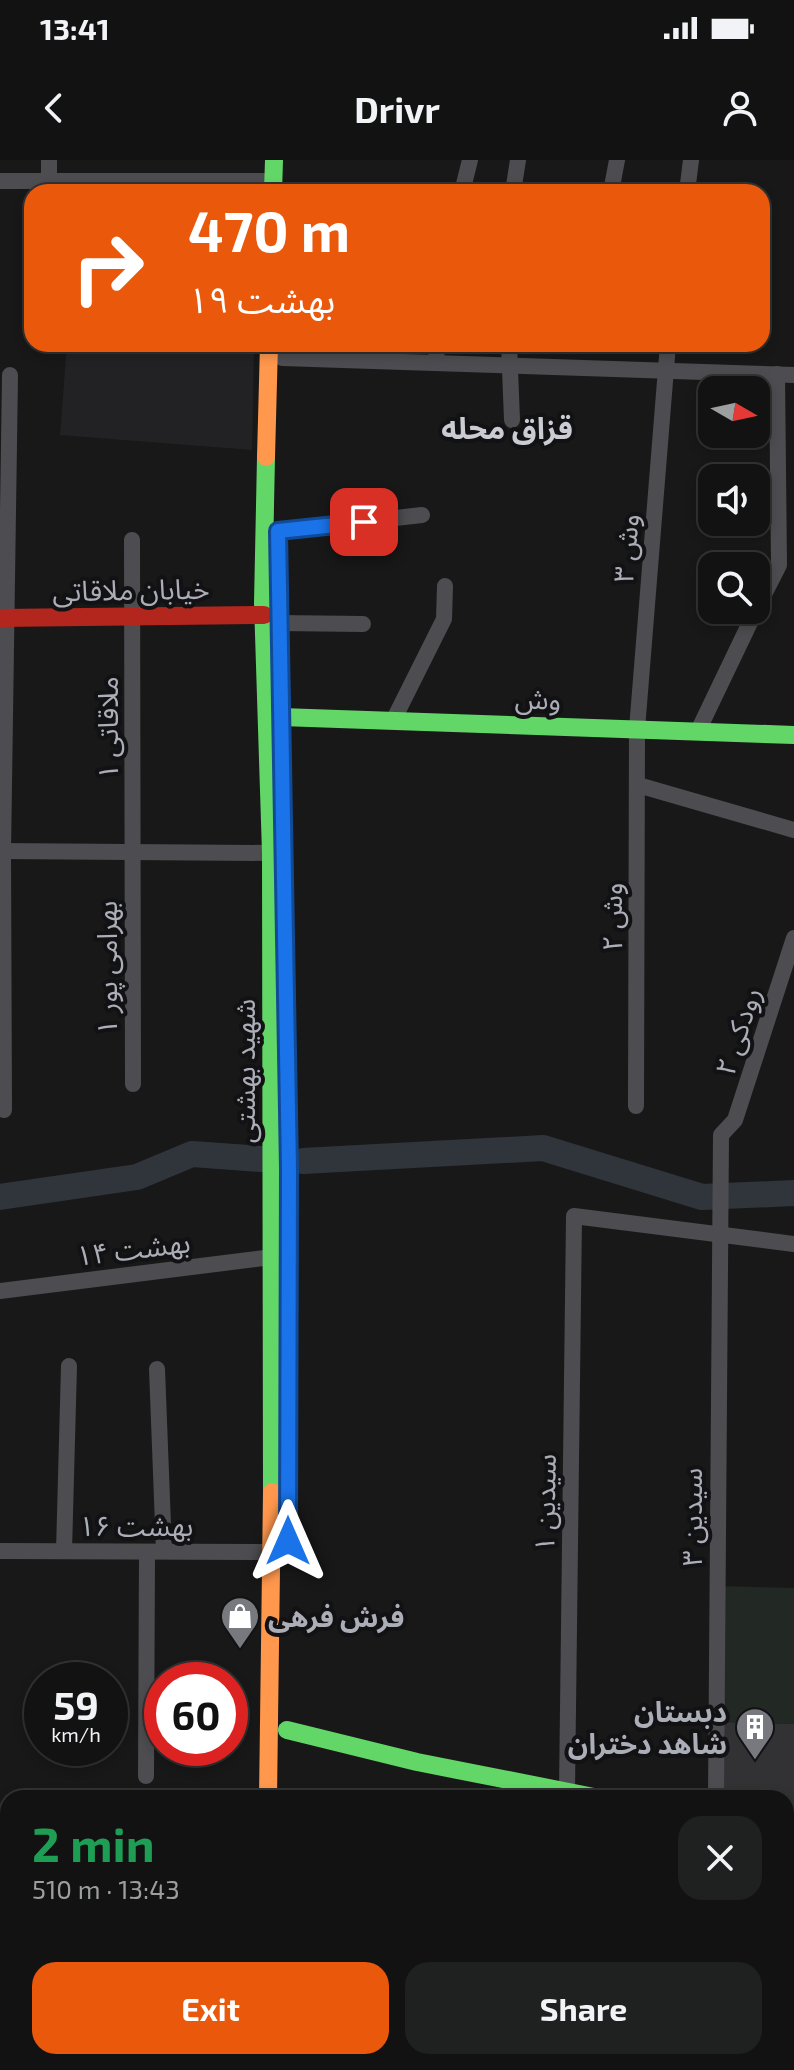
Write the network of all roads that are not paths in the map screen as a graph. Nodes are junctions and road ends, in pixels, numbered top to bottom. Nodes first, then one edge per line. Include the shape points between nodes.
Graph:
1 (49, 160) edge
2 (274, 160) edge
3 (289, 160) edge
4 (470, 160) edge
5 (518, 160) edge
6 (617, 160) edge
7 (688, 161) edge
8 (0, 181) edge
9 (49, 181) junction
10 (147, 184) edge
11 (277, 184) edge
12 (280, 184) edge
13 (464, 184) edge
14 (514, 184) edge
15 (612, 184) edge
16 (687, 184) edge
17 (269, 352) edge
18 (282, 352) edge
19 (330, 352) edge
20 (437, 352) edge
21 (509, 352) edge
22 (667, 352) edge
23 (377, 353) edge
24 (436, 363) junction
25 (510, 366) junction
26 (666, 371) junction
27 (777, 374) junction
28 (10, 375) dead end
29 (794, 375) edge
30 (512, 420) dead end
31 (794, 469) edge
32 (776, 471) junction
33 (422, 515) dead end
34 (278, 531) junction
35 (132, 540) dead end
36 (787, 541) edge
37 (770, 583) edge
38 (445, 586) dead end
39 (134, 610) junction
40 (4, 611) edge
41 (272, 611) junction
42 (363, 624) dead end
43 (749, 624) edge
44 (281, 717) junction
45 (393, 721) junction
46 (637, 729) junction
47 (698, 731) junction
48 (794, 735) edge
49 (638, 785) junction
50 (794, 830) edge
51 (2, 852) edge
52 (132, 853) junction
53 (271, 853) junction
54 (794, 938) edge
55 (133, 1084) dead end
56 (636, 1106) dead end
57 (4, 1110) dead end
58 (721, 1135) joint
59 (718, 1235) junction
60 (794, 1244) edge
61 (272, 1257) junction
62 (0, 1291) edge
63 (69, 1366) dead end
64 (157, 1369) dead end
65 (0, 1551) edge
66 (64, 1551) junction
67 (164, 1551) junction
68 (147, 1552) junction
69 (272, 1552) junction
70 (287, 1730) junction
71 (146, 1776) dead end
72 (268, 1790) edge
73 (285, 1790) edge
74 (562, 1790) edge
75 (567, 1790) edge
76 (716, 1790) edge

1 - 9 street
2 - 11 main road
3 - 12 main road
4 - 13 street
5 - 14 street
6 - 15 street
7 - 16 street
8 - 9 street
9 - 10 street
17 - 41 main road, شهید بهشتی
18 - 34 main road, شهید بهشتی
19 - 23 street
20 - 24 street
21 - 25 street
22 - 26 street, وش ۳
23 - 24 street
24 - 25 street
25 - 26 street
25 - 30 street
26 - 27 street
26 - 46 street, وش ۳
27 - 29 street
27 - 32 street
28 - 40 street
31 - 32 street
32 - 36 street
33 - 34 street
34 - 41 main road, شهید بهشتی
35 - 39 street, ملاقاتی ۱
36 - 37 street
38 - 45 street via 444,619
39 - 40 main road, خیابان ملاقاتی
39 - 41 main road, خیابان ملاقاتی
39 - 52 street, ملاقاتی ۱
40 - 51 street
41 - 42 street
41 - 44 main road, شهید بهشتی
41 - 53 main road, شهید بهشتی
43 - 47 street
44 - 45 main road, وش
44 - 70 main road, شهید بهشتی via 289,1258
45 - 46 main road, وش
46 - 47 main road, وش
46 - 49 street, وش ۲
47 - 48 main road, وش
49 - 50 street
49 - 56 street, وش ۲
51 - 52 street
51 - 57 street
52 - 53 street
52 - 55 street, ۱ بهرامی پور
53 - 61 main road, شهید بهشتی
54 - 58 street, رودکی ۲ via 735,1120
58 - 59 street, سیدین ۳
59 - 60 street
59 - 75 street, سیدین ۱ via 574,1216
59 - 76 street, سیدین ۳
61 - 62 street, بهشت ۱۴
61 - 69 main road, شهید بهشتی
63 - 66 street
64 - 67 street
65 - 66 street, ۱۶ بهشت
66 - 68 street, ۱۶ بهشت
67 - 68 street, ۱۶ بهشت
67 - 69 street, ۱۶ بهشت
68 - 71 street
69 - 72 main road, شهید بهشتی
70 - 73 main road, شهید بهشتی
70 - 74 main road

